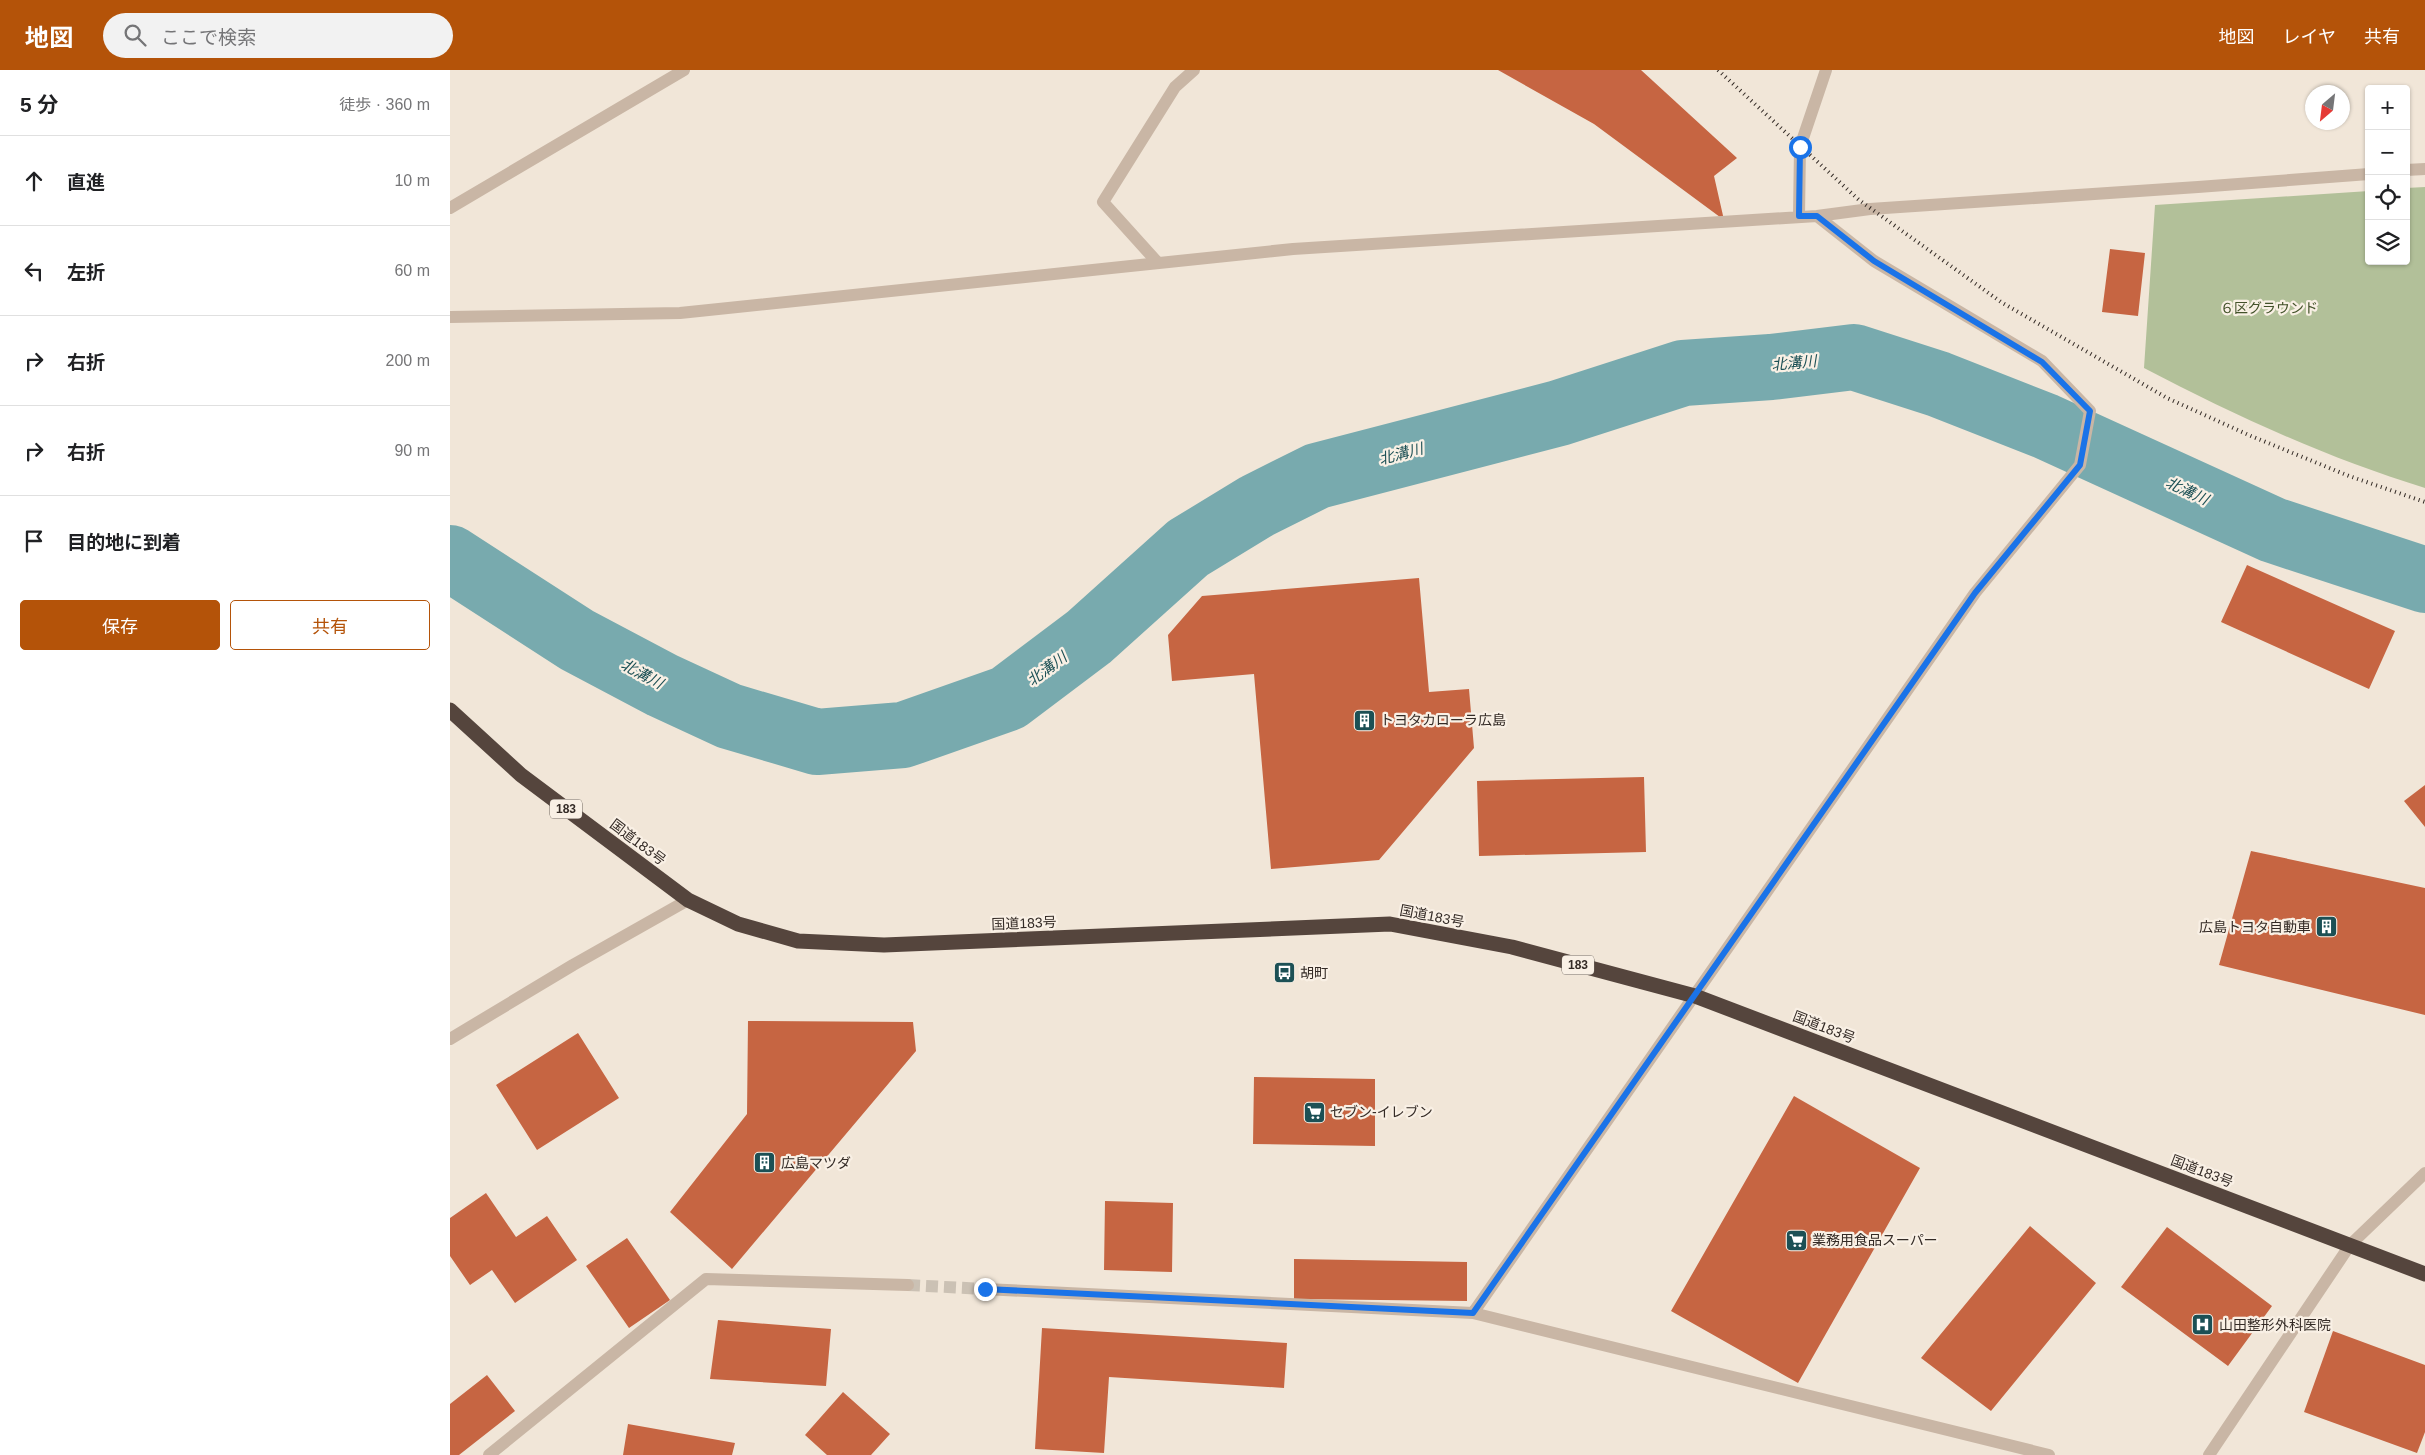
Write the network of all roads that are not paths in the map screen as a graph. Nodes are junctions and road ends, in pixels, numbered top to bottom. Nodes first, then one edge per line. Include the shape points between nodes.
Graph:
1 (684, 70) edge
2 (1194, 70) edge
3 (1826, 70) edge
4 (2425, 169) edge
5 (2410, 170) edge
6 (2365, 174) edge
7 (450, 208) edge
8 (1799, 216) junction
9 (1817, 216) junction
10 (1158, 263) junction
11 (450, 316) edge
12 (450, 710) edge
13 (688, 900) junction
14 (1695, 996) junction
15 (450, 1039) edge
16 (2425, 1173) edge
17 (2350, 1245) junction
18 (2425, 1274) edge
19 (908, 1286) tunnel mouth
20 (985, 1289) tunnel mouth
21 (1473, 1313) junction
22 (489, 1455) edge
23 (2049, 1455) edge
24 (2209, 1455) edge

1 - 7 street
2 - 10 street via 1175,87 1103,202
3 - 8 street via 1800,147
4 - 5 street
6 - 9 street via 1870,209
8 - 9 street
8 - 10 street via 1293,249
9 - 14 street via 1874,261 2042,362 2090,411 2080,465 1975,593
10 - 11 street via 680,314
12 - 13 highway, 国道183号 / 183 via 521,775
13 - 14 highway, 国道183号 / 183 via 738,924 798,941 884,945 1390,924 1512,947
13 - 15 street
14 - 17 highway, 国道183号 / 183
14 - 21 street
16 - 17 street
17 - 18 highway, 国道183号 / 183
17 - 24 street
19 - 22 street via 706,1279
20 - 21 street
21 - 23 street

